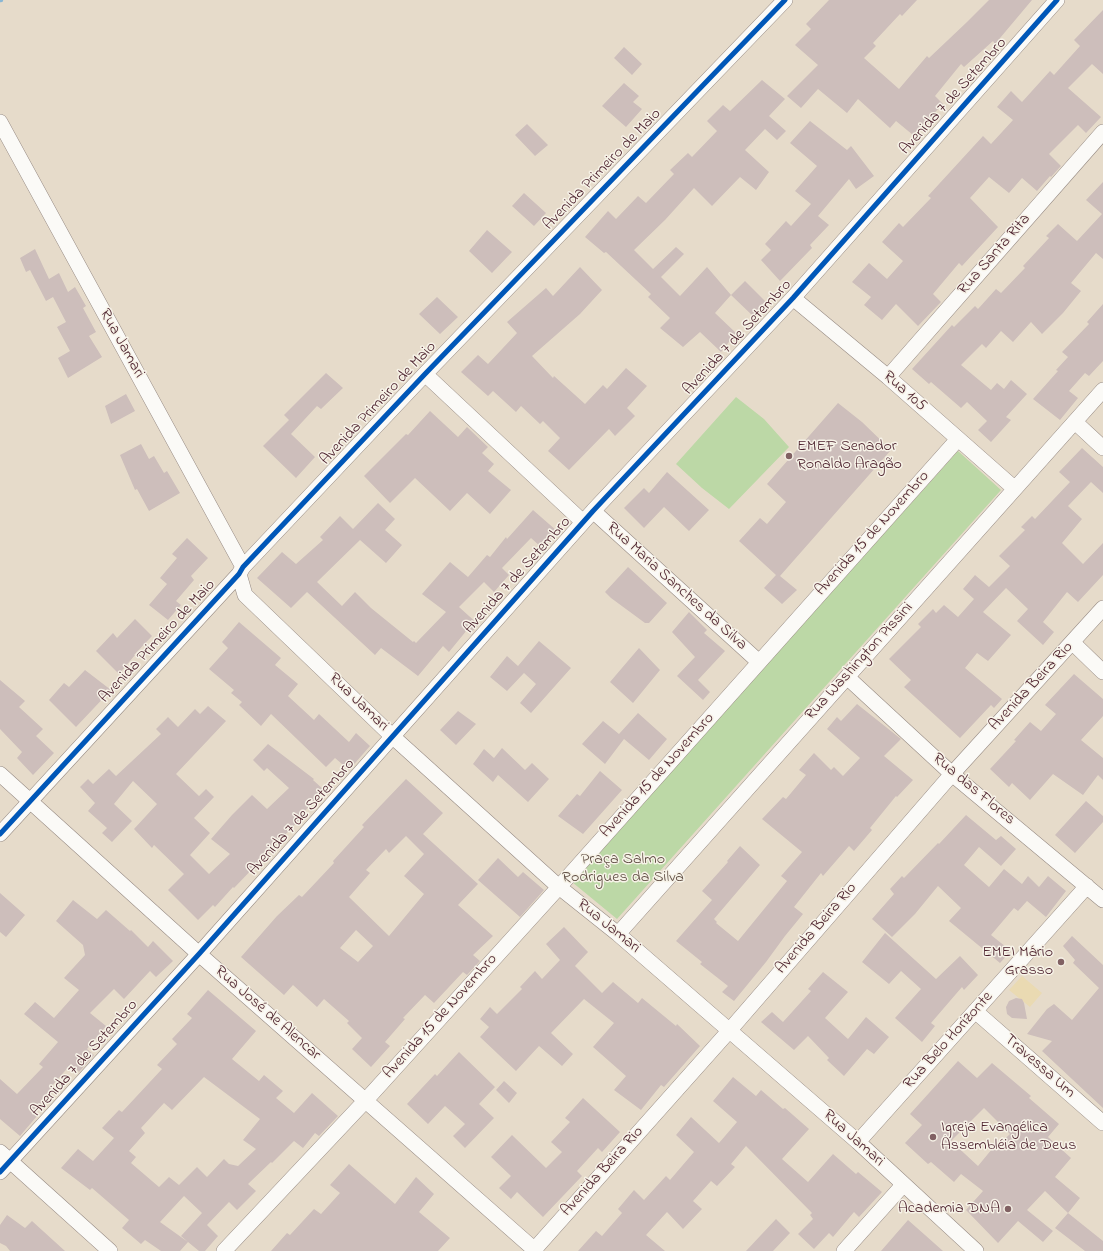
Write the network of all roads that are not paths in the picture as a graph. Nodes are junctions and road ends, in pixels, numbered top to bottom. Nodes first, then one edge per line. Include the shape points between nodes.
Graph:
1 (784, 0) edge
2 (1057, 0) edge
3 (0, 122) edge
4 (1103, 132) edge
5 (793, 298) junction
6 (425, 374) junction
7 (888, 377) junction
8 (1103, 390) edge
9 (1075, 422) junction
10 (958, 439) junction
11 (1103, 448) edge
12 (1014, 488) junction
13 (588, 517) junction
14 (241, 570) junction
15 (1103, 608) edge
16 (1073, 643) junction
17 (759, 662) junction
18 (1103, 672) edge
19 (847, 677) junction
20 (392, 736) junction
21 (0, 774) edge
22 (952, 774) junction
23 (30, 800) junction
24 (0, 834) edge
25 (1087, 886) junction
26 (559, 887) junction
27 (1103, 900) edge
28 (618, 934) junction
29 (199, 954) junction
30 (975, 1011) junction
31 (729, 1031) junction
32 (366, 1100) junction
33 (1103, 1123) edge
34 (858, 1142) junction
35 (3, 1161) edge
36 (903, 1185) junction
37 (534, 1250) edge
38 (110, 1251) edge
39 (224, 1251) edge
40 (844, 1251) edge
41 (976, 1251) edge

1 - 6 street, Avenida Primeiro de Maio
2 - 5 street, Avenida 7 de Setembro
3 - 14 street, Rua Jamari
4 - 7 street, Rua Santa Rita
5 - 7 street, Rua 105
5 - 13 street, Avenida 7 de Setembro
6 - 13 street, Rua Maria Sanches da Silva
6 - 14 street, Avenida Primeiro de Maio
7 - 10 street, Rua 105
8 - 9 street, Rua Washington Pissini
9 - 11 street
9 - 12 street, Rua Washington Pissini
10 - 12 street, Rua 105
10 - 17 street, Avenida 15 de Novembro
12 - 19 street, Rua Washington Pissini
13 - 17 street, Rua Maria Sanches da Silva
13 - 20 street, Avenida 7 de Setembro
14 - 20 street, Rua Jamari via 245,595
14 - 23 street, Avenida Primeiro de Maio
15 - 16 street, Avenida Beira Rio
16 - 18 street
16 - 22 street, Avenida Beira Rio
17 - 26 street, Avenida 15 de Novembro
19 - 22 street, Rua das Flores
19 - 28 street, Rua Washington Pissini
20 - 26 street, Rua Jamari
20 - 29 street, Avenida 7 de Setembro
21 - 23 street, Rua José de Alencar
22 - 25 street, Rua das Flores
22 - 31 street, Avenida Beira Rio
23 - 24 street, Avenida Primeiro de Maio
23 - 29 street, Rua José de Alencar
25 - 27 street, Rua das Flores
25 - 30 street, Rua Belo Horizonte
26 - 28 street, Rua Jamari
26 - 32 street, Avenida 15 de Novembro
28 - 31 street, Rua Jamari
29 - 32 street, Rua José de Alencar
29 - 35 street, Avenida 7 de Setembro
30 - 33 street, Travessa Um
30 - 34 street, Rua Belo Horizonte
31 - 34 street, Rua Jamari
31 - 37 street, Avenida Beira Rio
32 - 37 street, Rua José de Alencar
32 - 39 street, Avenida 15 de Novembro
34 - 36 street, Rua Jamari
35 - 38 street
36 - 40 street
36 - 41 street, Rua Jamari

